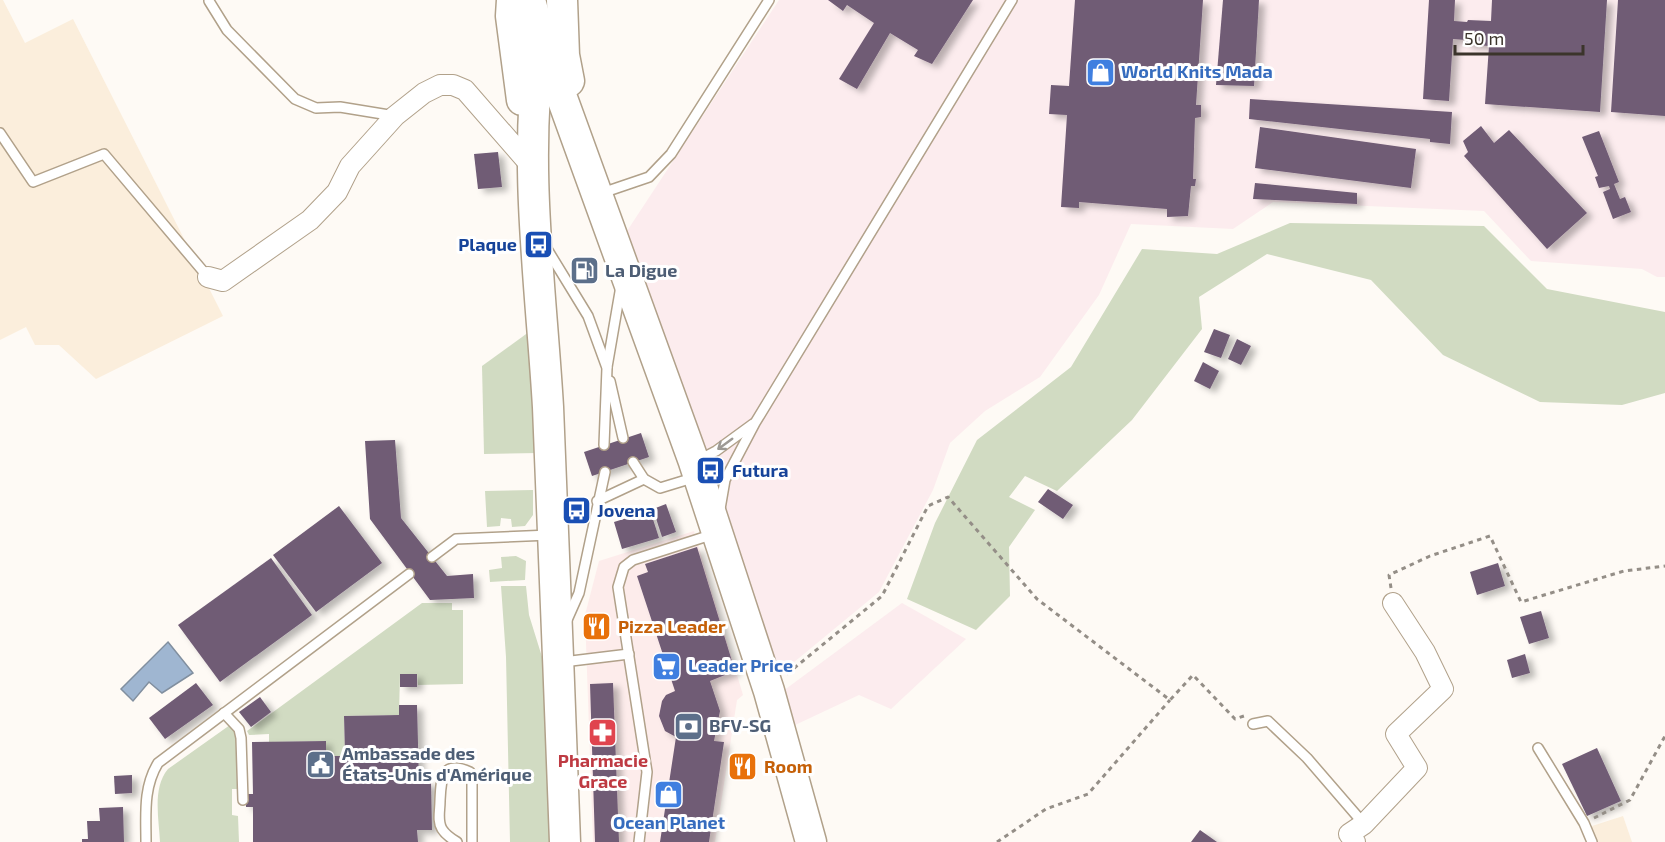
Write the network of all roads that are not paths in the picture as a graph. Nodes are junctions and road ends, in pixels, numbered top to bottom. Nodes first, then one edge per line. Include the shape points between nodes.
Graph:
1 (512, 0) edge
2 (530, 0) edge
3 (548, 0) edge
4 (562, 0) edge
5 (770, 0) edge
6 (1012, 0) edge
7 (209, 1) edge
8 (541, 40) junction
9 (395, 116) junction
10 (0, 133) edge
11 (533, 168) junction
12 (597, 194) junction
13 (537, 235) junction
14 (624, 269) junction
15 (208, 277) joint
16 (607, 368) junction
17 (755, 423) junction
18 (624, 438) dead end
19 (604, 445) dead end
20 (633, 462) dead end
21 (696, 469) junction
22 (605, 472) dead end
23 (644, 479) junction
24 (597, 501) junction
25 (553, 535) junction
26 (718, 542) junction
27 (432, 556) dead end
28 (409, 574) dead end
29 (1393, 603) road end
30 (557, 651) junction
31 (628, 654) junction
32 (224, 713) junction
33 (1253, 724) dead end
34 (1538, 748) dead end
35 (243, 800) dead end
36 (1364, 824) junction
37 (146, 842) edge
38 (456, 842) edge
39 (472, 842) edge
40 (565, 842) edge
41 (639, 842) edge
42 (811, 842) edge
43 (1355, 842) edge
44 (1592, 842) edge

1 - 11 main road
2 - 8 main road
3 - 8 main road
4 - 12 main road via 564,54
5 - 12 lane via 671,154 649,177
6 - 17 lane
7 - 9 lane via 227,30 295,99 316,108 340,106
8 - 11 main road via 535,80
8 - 12 main road
9 - 11 street via 424,93 453,84 465,90
9 - 15 street via 350,166 337,192 310,220 223,281
10 - 15 lane via 33,182 104,154
11 - 13 main road
12 - 14 main road
13 - 16 lane via 588,316
13 - 25 main road
14 - 16 lane
14 - 21 main road
16 - 18 lane
16 - 19 lane
17 -> 21 lane
17 - 26 lane via 725,480
20 - 23 lane
21 - 23 lane via 660,488
21 - 26 main road
22 - 24 lane
23 - 24 lane
24 - 30 lane via 579,593
25 - 27 lane via 456,539
25 - 30 main road
26 - 31 lane via 633,560 624,567 618,587
26 - 42 main road via 769,691
28 - 32 lane
29 - 36 street via 1425,652 1443,689 1396,734 1417,768
30 - 31 lane
30 - 40 main road
31 - 41 lane via 647,772
32 - 35 lane via 239,729
32 - 37 lane via 153,770 146,793
33 - 36 lane via 1268,721 1307,758
34 - 44 lane
36 - 43 street via 1349,834
38 - 39 lane via 443,831 439,820 441,779 450,769 463,769 472,778

